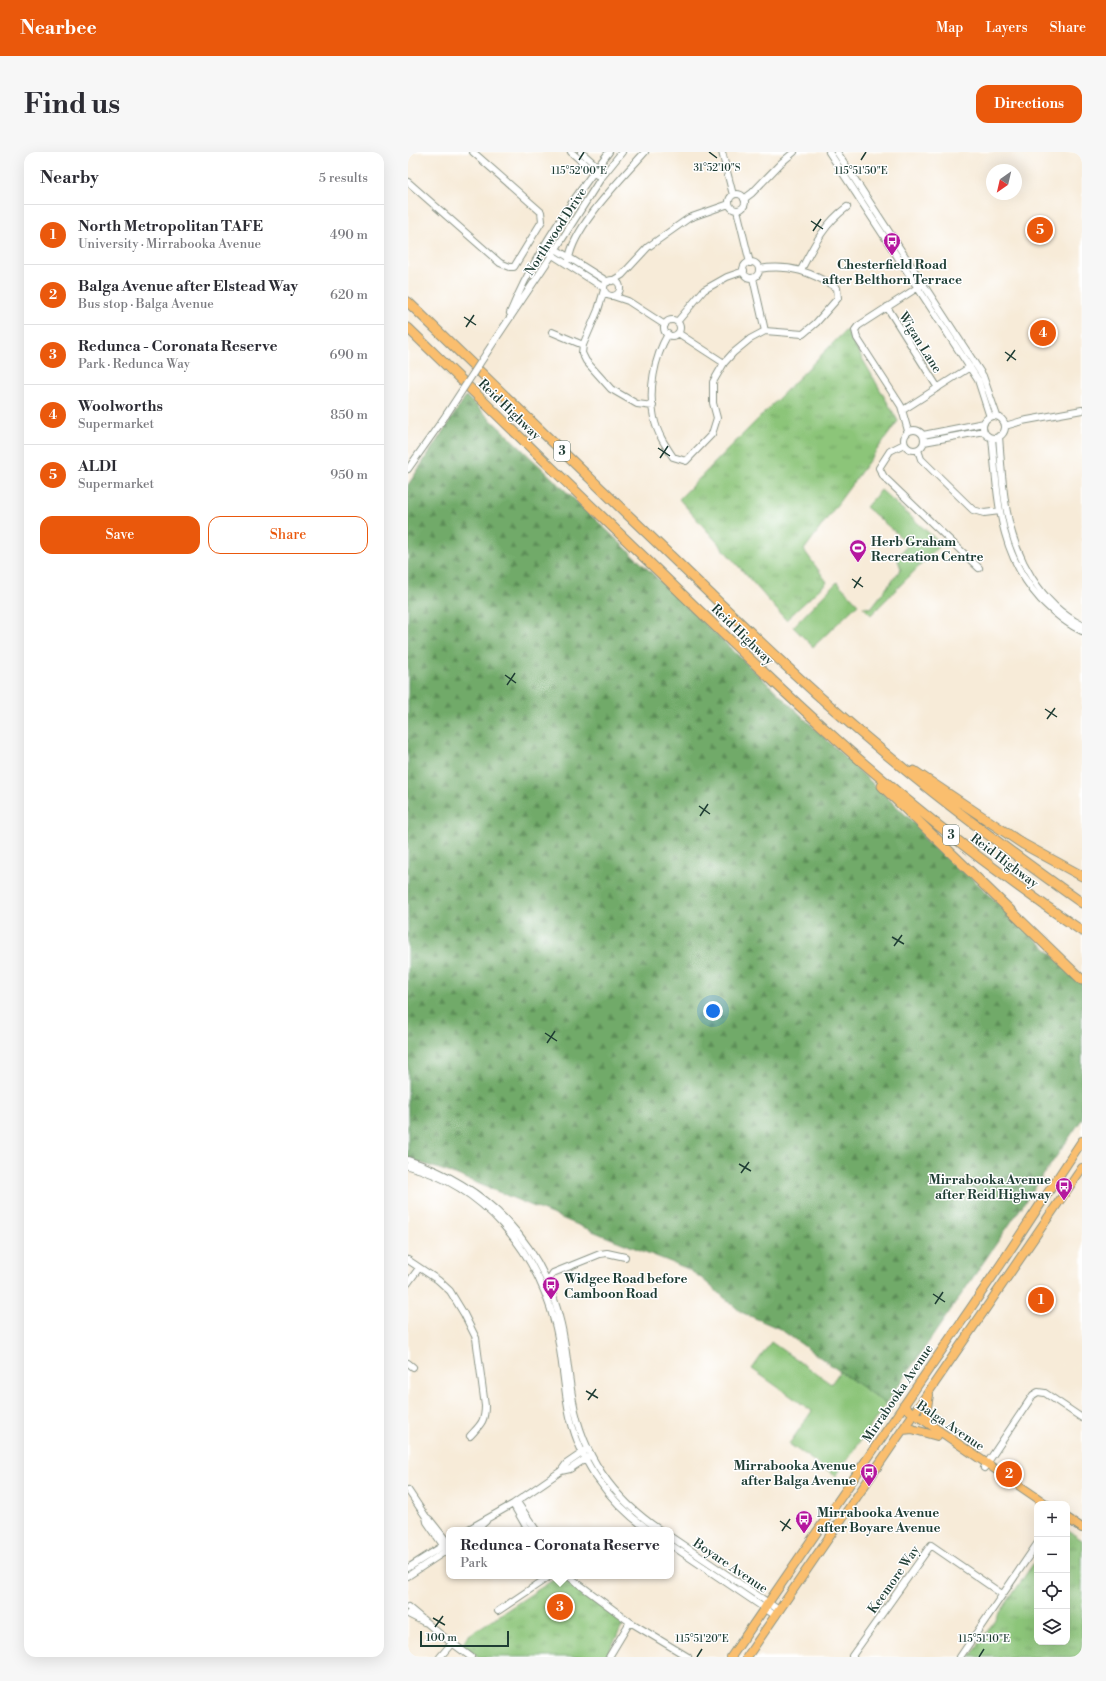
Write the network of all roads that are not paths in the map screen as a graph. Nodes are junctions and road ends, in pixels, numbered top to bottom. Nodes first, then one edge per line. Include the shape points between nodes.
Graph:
1 (473, 152) edge
2 (571, 152) edge
3 (581, 152) edge
4 (609, 152) edge
5 (622, 152) edge
6 (645, 152) edge
7 (722, 152) edge
8 (794, 152) edge
9 (829, 152) edge
10 (837, 152) edge
11 (598, 167) junction
12 (594, 173) junction
13 (606, 173) junction
14 (601, 178) junction
15 (408, 182) edge
16 (734, 195) junction
17 (861, 195) junction
18 (744, 199) junction
19 (729, 204) junction
20 (847, 207) dead end
21 (737, 210) junction
22 (546, 243) junction
23 (543, 249) junction
24 (554, 252) junction
25 (569, 259) junction
26 (750, 263) junction
27 (759, 269) junction
28 (801, 270) junction
29 (744, 271) junction
30 (622, 275) junction
31 (753, 278) junction
32 (610, 281) junction
33 (920, 286) junction
34 (619, 288) junction
35 (604, 289) junction
36 (611, 296) junction
37 (628, 301) junction
38 (408, 302) edge
39 (887, 307) junction
40 (598, 310) junction
41 (506, 321) junction
42 (677, 322) junction
43 (665, 325) junction
44 (408, 328) edge
45 (765, 331) junction
46 (552, 332) dead end
47 (950, 332) junction
48 (678, 333) junction
49 (668, 334) junction
50 (583, 345) junction
51 (724, 363) junction
52 (970, 367) junction
53 (938, 388) junction
54 (653, 406) junction
55 (903, 410) junction
56 (1082, 410) edge
57 (997, 416) junction
58 (990, 417) junction
59 (984, 423) junction
60 (1005, 426) junction
61 (908, 431) junction
62 (984, 431) junction
63 (1000, 436) junction
64 (992, 438) junction
65 (924, 439) junction
66 (904, 444) junction
67 (918, 450) junction
68 (998, 465) junction
69 (408, 469) edge
70 (1000, 511) junction
71 (979, 568) dead end
72 (1042, 596) junction
73 (1082, 625) edge
74 (1082, 631) edge
75 (826, 730) junction
76 (872, 742) junction
77 (1082, 876) edge
78 (1082, 903) edge
79 (1082, 931) edge
80 (1082, 980) edge
81 (1082, 1141) edge
82 (408, 1160) edge
83 (408, 1166) edge
84 (1082, 1168) edge
85 (624, 1257) dead end
86 (408, 1260) edge
87 (419, 1268) junction
88 (542, 1271) junction
89 (554, 1273) junction
90 (548, 1281) junction
91 (408, 1283) edge
92 (969, 1309) junction
93 (980, 1317) junction
94 (408, 1363) edge
95 (414, 1367) dead end
96 (931, 1388) junction
97 (902, 1406) junction
98 (912, 1415) junction
99 (1082, 1418) edge
100 (930, 1424) junction
101 (903, 1430) junction
102 (470, 1436) dead end
103 (937, 1436) junction
104 (587, 1454) junction
105 (985, 1466) junction
106 (876, 1468) junction
107 (408, 1490) edge
108 (845, 1491) junction
109 (1035, 1501) edge
110 (1041, 1501) edge
111 (515, 1503) junction
112 (487, 1519) junction
113 (1070, 1520) edge
114 (1070, 1525) edge
115 (472, 1527) edge
116 (479, 1527) edge
117 (527, 1527) edge
118 (534, 1527) edge
119 (645, 1527) edge
120 (656, 1527) edge
121 (1082, 1528) edge
122 (1082, 1533) edge
123 (674, 1539) edge
124 (446, 1544) edge
125 (446, 1547) edge
126 (446, 1547) edge
127 (674, 1547) edge
128 (1034, 1548) edge
129 (408, 1568) edge
130 (408, 1576) edge
131 (546, 1579) edge
132 (572, 1579) edge
133 (1002, 1594) junction
134 (766, 1606) junction
135 (408, 1607) edge
136 (498, 1611) dead end
137 (777, 1613) junction
138 (408, 1614) edge
139 (630, 1622) junction
140 (428, 1624) junction
141 (452, 1643) junction
142 (440, 1657) edge
143 (471, 1657) edge
144 (609, 1657) edge
145 (688, 1657) edge
146 (731, 1657) edge
147 (747, 1657) edge
148 (853, 1657) edge
149 (960, 1657) edge

1 - 15 street via 541,212 542,221 514,267 500,264
2 - 12 street
3 - 11 street
4 - 11 street, Northwood Drive
5 - 13 street, Northwood Drive
6 - 25 street via 597,207 572,245
7 - 16 street
8 - 18 street
9 - 17 street
10 - 17 street
11 - 12 street, Northwood Drive
11 - 13 street
12 - 14 street
12 - 22 street, Northwood Drive
13 - 14 street, Northwood Drive
14 - 24 street, Northwood Drive
16 - 18 street
16 - 19 street via 730,198
17 - 33 street
18 - 21 street via 743,207
19 - 21 street
19 - 30 street via 689,218 648,247
20 - 28 street via 835,216 816,239
21 - 26 street
22 - 23 street, Northwood Drive
22 - 24 street
23 - 24 street
23 - 41 street, Northwood Drive
24 - 25 street
24 - 35 street
24 - 41 street, Northwood Drive
25 - 32 street
26 - 27 street via 756,264
26 - 29 street
27 - 28 street via 773,267
27 - 31 street
28 - 45 street via 818,276 837,288 838,298 803,334
29 - 31 street via 748,277
29 - 42 street via 704,290
30 - 32 street
30 - 34 street
31 - 45 street
32 - 34 street
32 - 35 street
33 - 39 street
33 - 47 street
34 - 36 street via 618,293
34 - 37 street
35 - 36 street
35 - 40 street
36 - 37 street
36 - 40 street
37 - 43 street
38 - 76 highway, Reid Highway / 3 via 750,632
39 - 53 street, Wigan Lane
39 - 55 street via 855,330 857,338
40 - 50 street
41 - 69 street, Northwood Drive, bridge
42 - 43 street via 670,320
42 - 48 street via 680,327
43 - 49 street
44 - 75 highway, Reid Highway / 3
45 - 51 street via 750,339
46 - 50 street
47 - 52 street
47 - 57 street via 983,376
48 - 49 street via 673,336
48 - 51 street
49 - 54 street via 661,345 656,362 651,393
50 - 54 street via 582,353 586,361 611,389 637,404
51 - 54 street via 714,382 713,403 717,418 712,434 686,461 673,457 662,439 654,418
52 - 53 street
52 - 58 street via 978,380
53 - 55 street
55 - 61 street
56 - 60 street
57 - 58 street
57 - 60 street
58 - 59 street
59 - 62 street
59 - 65 street
60 - 63 street
61 - 65 street via 917,430
61 - 66 street via 904,437
62 - 64 street
62 - 65 street
63 - 64 street
63 - 68 street
64 - 68 street
65 - 67 street
66 - 67 street via 911,450
66 - 71 street via 890,451 879,468 884,477
67 - 70 street via 921,459 973,510 984,513
68 - 70 street
68 - 72 street via 1014,539
70 - 72 street via 1014,562 1033,591
72 - 73 street
72 - 74 street via 1061,618
75 - 79 highway, Reid Highway / 3 via 946,831
75 - 80 highway
76 - 77 highway via 1023,844
76 - 78 highway, Reid Highway / 3 via 1009,852
81 - 92 main road, Mirrabooka Avenue
82 - 88 street via 446,1174 488,1202 520,1235
83 - 104 street via 436,1176 477,1201 501,1224 526,1254 545,1290 555,1325 568,1409 574,1432
84 - 93 main road, Mirrabooka Avenue
85 - 89 street via 600,1254
86 - 87 street
87 - 91 street
87 - 102 street via 450,1291 476,1338 486,1406 482,1424
88 - 89 street
88 - 90 street
89 - 90 street
90 - 104 street via 562,1325 573,1402
92 - 93 main road
92 - 97 main road, Mirrabooka Avenue
93 - 96 main road, Mirrabooka Avenue
94 - 95 street
96 - 98 main road, Mirrabooka Avenue
96 - 100 main road via 926,1413
97 - 98 main road, Balga Avenue
97 - 108 main road, Mirrabooka Avenue
98 - 100 main road, Balga Avenue
98 - 101 main road, Mirrabooka Avenue
98 - 103 main road, Balga Avenue
99 - 105 street via 1045,1393 1038,1392 1032,1395
100 - 105 main road, Balga Avenue
101 - 103 main road via 912,1429
101 - 106 main road, Mirrabooka Avenue
103 - 105 main road, Balga Avenue
104 - 111 street via 570,1469 561,1471
104 - 119 street via 596,1476 614,1499
104 - 120 street via 623,1500
105 - 109 main road, Balga Avenue
105 - 110 main road, Balga Avenue
106 - 108 main road via 854,1492
106 - 137 main road, Mirrabooka Avenue
107 - 124 street
108 - 134 main road, Mirrabooka Avenue
111 - 112 street
111 - 117 street
111 - 118 street
112 - 115 street
112 - 116 street
113 - 121 main road
114 - 122 main road
123 - 134 street, Boyare Avenue
125 - 129 street
126 - 130 street
127 - 134 street, Boyare Avenue
128 - 133 street
131 - 136 street
132 - 139 street
133 - 148 street, Keemore Way via 931,1545
133 - 149 street
134 - 137 street, Boyare Avenue
134 - 146 main road, Mirrabooka Avenue
135 - 140 street
137 - 147 main road, Mirrabooka Avenue
138 - 140 street
139 - 144 street
139 - 145 street
140 - 141 street
141 - 142 street
141 - 143 street

